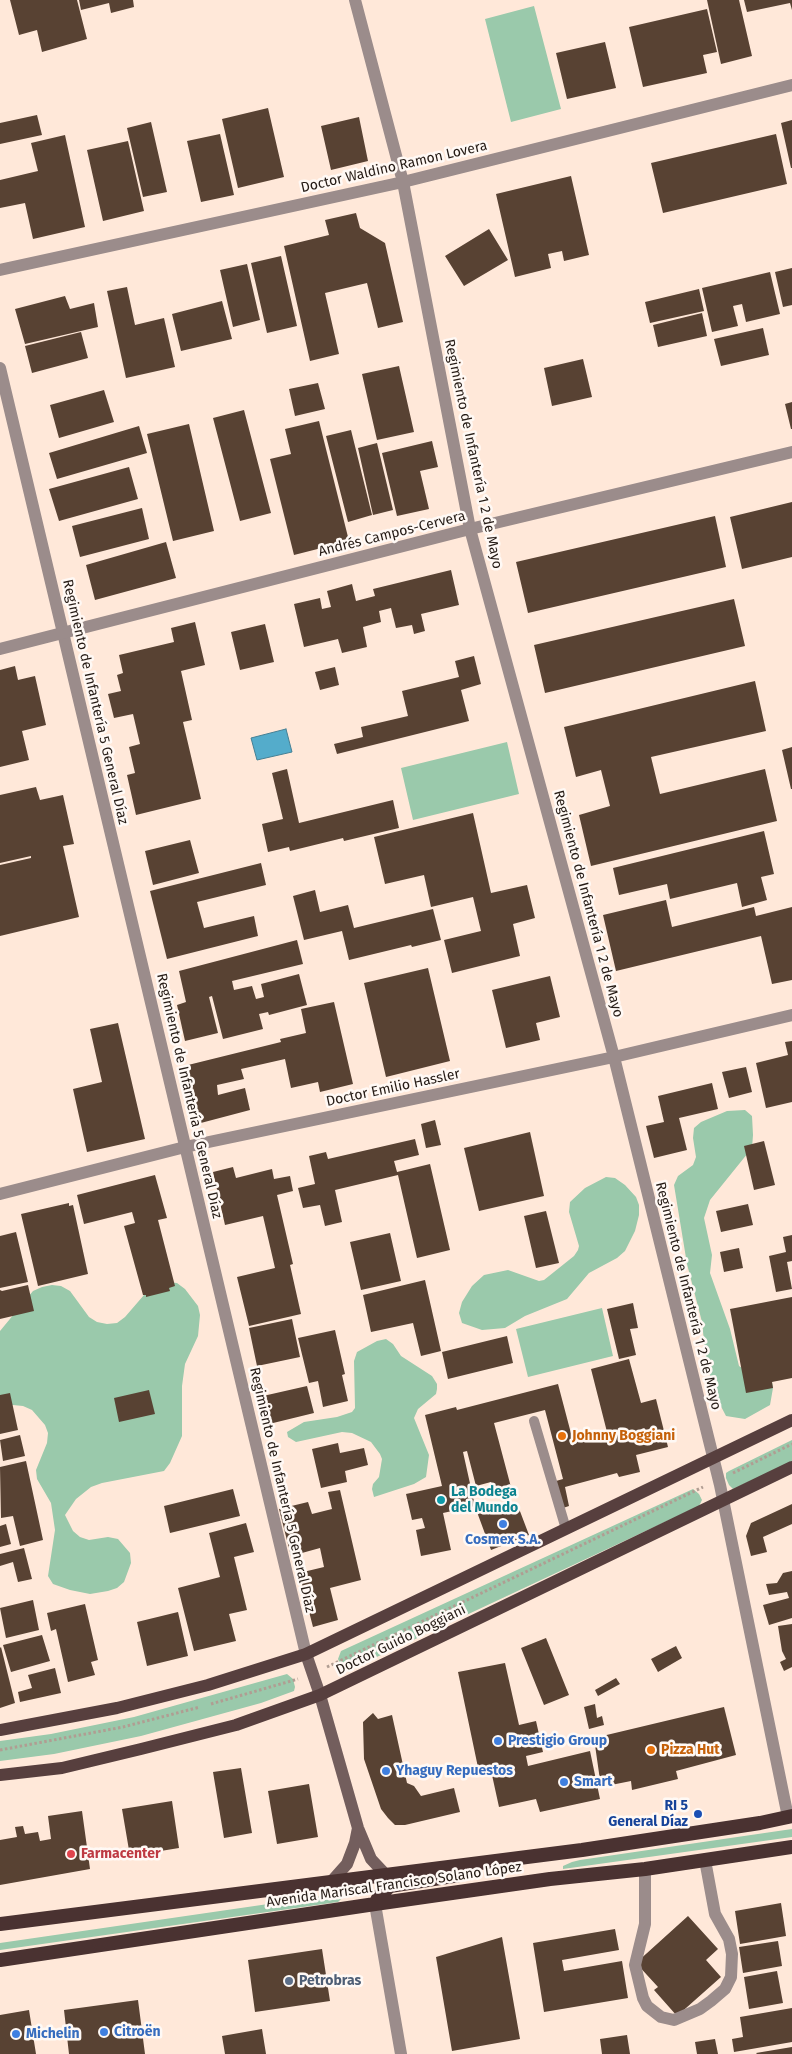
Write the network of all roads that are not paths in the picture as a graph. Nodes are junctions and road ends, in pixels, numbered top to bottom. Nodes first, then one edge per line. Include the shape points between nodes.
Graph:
1 (355, 0) edge
2 (792, 85) edge
3 (403, 182) junction
4 (0, 270) edge
5 (0, 368) edge
6 (792, 452) edge
7 (470, 529) junction
8 (63, 634) junction
9 (0, 649) edge
10 (792, 1015) edge
11 (614, 1057) junction
12 (186, 1147) junction
13 (0, 1194) edge
14 (792, 1420) edge
15 (534, 1421) dead end
16 (713, 1458) junction
17 (792, 1467) edge
18 (723, 1501) junction
19 (566, 1529) junction
20 (306, 1654) junction
21 (320, 1695) junction
22 (0, 1730) edge
23 (0, 1775) edge
24 (790, 1816) edge
25 (358, 1828) junction
26 (792, 1847) edge
27 (582, 1850) junction
28 (705, 1860) junction
29 (644, 1869) junction
30 (386, 1875) junction
31 (331, 1882) junction
32 (375, 1904) junction
33 (0, 1924) edge
34 (0, 1960) edge
35 (400, 2054) edge

1 - 3 street, Regimiento de Infantería 1 2 de Mayo
2 - 3 street, Doctor Waldino Ramon Lovera
3 - 4 street, Doctor Waldino Ramon Lovera
3 - 7 street, Regimiento de Infantería 1 2 de Mayo
5 - 8 street, Regimiento de Infantería 5 General Díaz
6 - 7 street, Andrés Campos-Cervera
7 - 8 street, Andrés Campos-Cervera
7 - 11 street, Regimiento de Infantería 1 2 de Mayo
8 - 9 street, Andrés Campos-Cervera
8 - 12 street, Regimiento de Infantería 5 General Díaz
10 - 11 street, Doctor Emilio Hassler
11 - 12 street, Doctor Emilio Hassler
11 - 16 street, Regimiento de Infantería 1 2 de Mayo
12 - 13 street, Doctor Emilio Hassler
12 - 20 street, Regimiento de Infantería 5 General Díaz
14 - 16 main road, Doctor Guido Boggiani
15 - 19 lane
16 - 18 street, Regimiento de Infantería 1 2 de Mayo
16 - 19 main road, Doctor Guido Boggiani
17 - 18 main road, Doctor Guido Boggiani
18 - 21 main road, Doctor Guido Boggiani
18 - 24 street, Regimiento de Infantería 1 2 de Mayo
19 - 20 main road, Doctor Guido Boggiani
20 - 21 main road, Regimiento de Infantería 5 General Díaz
20 - 22 main road, Doctor Guido Boggiani via 126,1706
21 - 23 main road, Doctor Guido Boggiani via 236,1725 141,1749 62,1768
21 - 25 main road, Regimiento de Infantería 5 General Díaz
24 - 27 highway, Avenida Mariscal Francisco Solano López
25 - 30 main road, Regimiento de Infantería 5 General Díaz via 371,1859
25 - 31 main road via 347,1864
26 - 28 highway, Avenida Mariscal Francisco Solano López
27 - 30 highway, Avenida Mariscal Francisco Solano López
27 - 32 highway via 555,1861 390,1886
28 - 29 highway, Avenida Mariscal Francisco Solano López
28 - 29 street via 715,1914 730,1939 731,1977 725,1989 711,2001 674,2020 661,2017 647,2006 635,1965 645,1924
29 - 32 highway, Avenida Mariscal Francisco Solano López
30 - 31 highway, Avenida Mariscal Francisco Solano López
31 - 33 highway, Avenida Mariscal Francisco Solano López
32 - 34 highway, Avenida Mariscal Francisco Solano López
32 - 35 street

